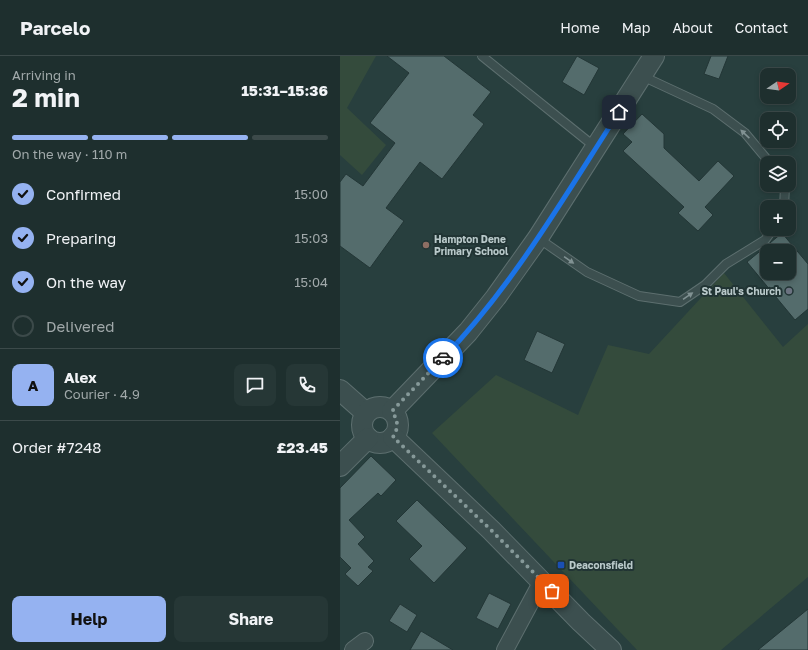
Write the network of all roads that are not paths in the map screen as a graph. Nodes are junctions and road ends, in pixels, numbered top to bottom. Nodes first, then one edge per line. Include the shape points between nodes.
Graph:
1 (482, 56) edge
2 (646, 63) edge
3 (595, 148) junction
4 (764, 156) edge
5 (768, 236) edge
6 (538, 238) junction
7 (340, 390) edge
8 (392, 411) junction
9 (366, 413) junction
10 (393, 437) junction
11 (368, 438) junction
12 (340, 466) edge
13 (542, 581) junction
14 (505, 650) edge
15 (611, 650) edge

1 - 3 lane
2 - 3 street
4 -> 2 lane via 745,133
3 - 6 street
6 -> 5 lane via 587,272 639,296 680,302 705,285 726,264
6 - 8 street via 468,332
7 - 9 street
8 - 9 street via 380,406
8 - 10 street via 398,424
9 - 11 street via 361,426
10 - 11 street via 380,443
10 - 13 street
11 - 12 street
13 - 14 street
13 - 15 street

